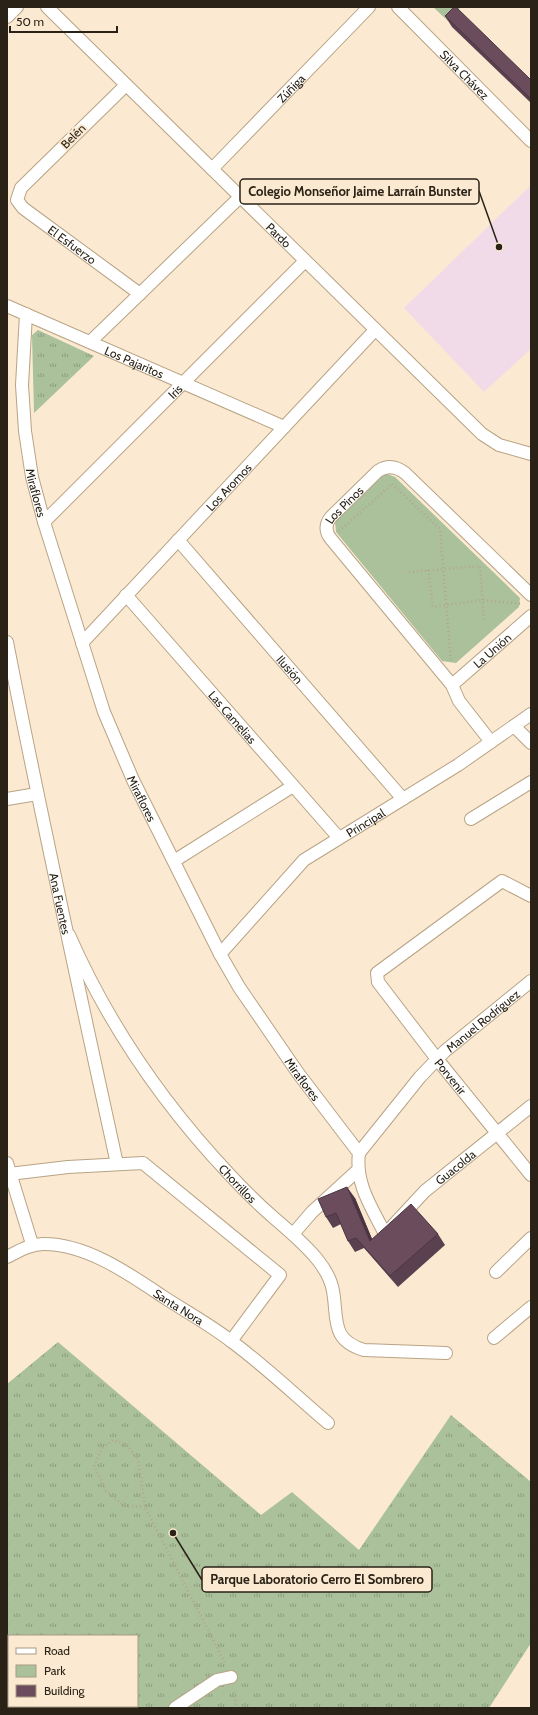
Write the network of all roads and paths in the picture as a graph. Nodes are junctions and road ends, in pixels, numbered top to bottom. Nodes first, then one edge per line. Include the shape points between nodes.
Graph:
1 (17, 7) edge
2 (47, 7) edge
3 (369, 7) edge
4 (398, 7) edge
5 (7, 17) edge
6 (126, 85) junction
7 (531, 141) edge
8 (212, 170) junction
9 (21, 188) joint
10 (240, 197) junction
11 (305, 261) junction
12 (140, 294) junction
13 (7, 306) edge
14 (26, 314) junction
15 (375, 330) junction
16 (90, 342) junction
17 (184, 383) junction
18 (284, 427) junction
19 (531, 443) edge
20 (519, 450) junction
21 (531, 454) edge
22 (405, 473) junction
23 (392, 484) junction
24 (44, 522) junction
25 (330, 539) junction
26 (178, 540) junction
27 (444, 569) junction
28 (428, 570) junction
29 (409, 572) dead end
30 (126, 595) junction
31 (482, 600) junction
32 (528, 600) edge
33 (447, 605) junction
34 (531, 616) edge
35 (484, 621) dead end
36 (7, 642) edge
37 (82, 643) junction
38 (452, 685) junction
39 (531, 714) edge
40 (514, 726) junction
41 (491, 742) junction
42 (531, 743) edge
43 (531, 782) edge
44 (293, 786) junction
45 (37, 794) junction
46 (7, 799) edge
47 (403, 799) junction
48 (471, 819) dead end
49 (339, 838) junction
50 (174, 861) junction
51 (531, 896) edge
52 (69, 935) junction
53 (220, 954) junction
54 (531, 981) edge
55 (436, 1059) junction
56 (531, 1106) edge
57 (497, 1133) junction
58 (359, 1153) junction
59 (117, 1164) junction
60 (8, 1169) edge
61 (358, 1170) junction
62 (531, 1175) edge
63 (293, 1234) junction
64 (531, 1238) edge
65 (32, 1244) junction
66 (7, 1257) edge
67 (496, 1272) dead end
68 (531, 1307) edge
69 (494, 1338) dead end
70 (231, 1341) junction
71 (446, 1353) dead end
72 (328, 1423) dead end
73 (145, 1507) junction
74 (231, 1677) junction
75 (175, 1708) edge
76 (233, 1708) edge

1 - 5 street
2 - 6 street, Pardo
3 - 8 street, Zúñiga
4 - 7 street, Silva Chávez
6 - 8 street, Pardo
6 - 9 street, Belén
8 - 10 street, Pardo
9 - 12 street, El Esfuerzo via 17,200 22,208
10 - 11 street, Pardo
10 - 12 street
11 - 15 street, Pardo
11 - 17 street, Iris
12 - 16 street
13 - 14 street, Los Pajaritos
14 - 16 street, Los Pajaritos
14 - 24 street, Miraflores via 22,385 24,423 32,477
15 - 18 street, Los Aromos
15 - 20 street, Pardo via 482,434 499,444
16 - 17 street, Los Pajaritos
17 - 18 street, Los Pajaritos
17 - 24 street, Iris
18 - 26 street, Los Aromos
19 - 20 street
20 - 21 street, Pardo
22 - 23 path
22 - 25 street, Los Pinos via 396,467 378,471 328,520 326,528
22 - 32 street, Los Pinos
23 - 25 path
23 - 27 path via 440,529
24 - 37 street, Miraflores
25 - 38 street, Los Pinos
26 - 30 street, Los Aromos
26 - 47 street, Ilusión
27 - 28 path
27 - 31 path via 480,566
27 - 33 path
28 - 29 path
28 - 33 path via 433,607
30 - 37 street, Los Aromos
30 - 44 street, Las Camelias
31 - 32 path
31 - 33 path
31 - 35 path
33 - 38 path
34 - 38 street, La Unión
36 - 45 street, Ana Fuentes
37 - 50 street, Miraflores via 118,747
38 - 41 street, Los Pinos via 460,701
39 - 40 street, Principal
40 - 41 street, Principal
40 - 42 street
41 - 47 street, Principal
43 - 48 street
44 - 49 street, Las Camelias
44 - 50 street
45 - 46 street
45 - 52 street, Ana Fuentes
47 - 49 street, Principal
49 - 53 street, Principal via 300,865
50 - 53 street, Miraflores
51 - 55 street, Porvenir via 502,881 377,973 378,982
52 - 59 street, Ana Fuentes
52 - 63 street, Chorrillos via 113,1024 162,1094 231,1176
53 - 58 street, Miraflores via 265,1027
54 - 55 street, Manuel Rodríguez
55 - 57 street, Porvenir
55 - 58 street, Manuel Rodríguez
56 - 57 street, Guacolda
57 - 61 street, Guacolda via 425,1191 385,1234 362,1187
57 - 62 street, Porvenir
58 - 61 street
59 - 60 street
59 - 70 street via 143,1163 280,1275
60 - 65 street
61 - 63 street
63 - 71 street, Chorrillos via 316,1257 328,1276 333,1292 336,1325 347,1342 369,1350
64 - 67 street
65 - 66 street
65 - 70 street, Santa Nora via 60,1246 107,1263
68 - 69 street
70 - 72 street, Santa Nora
73 - 73 path via 125,1506 106,1491 94,1466 102,1448 113,1440 127,1445 138,1460
73 - 74 path
74 - 75 street via 217,1680
74 - 76 path via 236,1702

